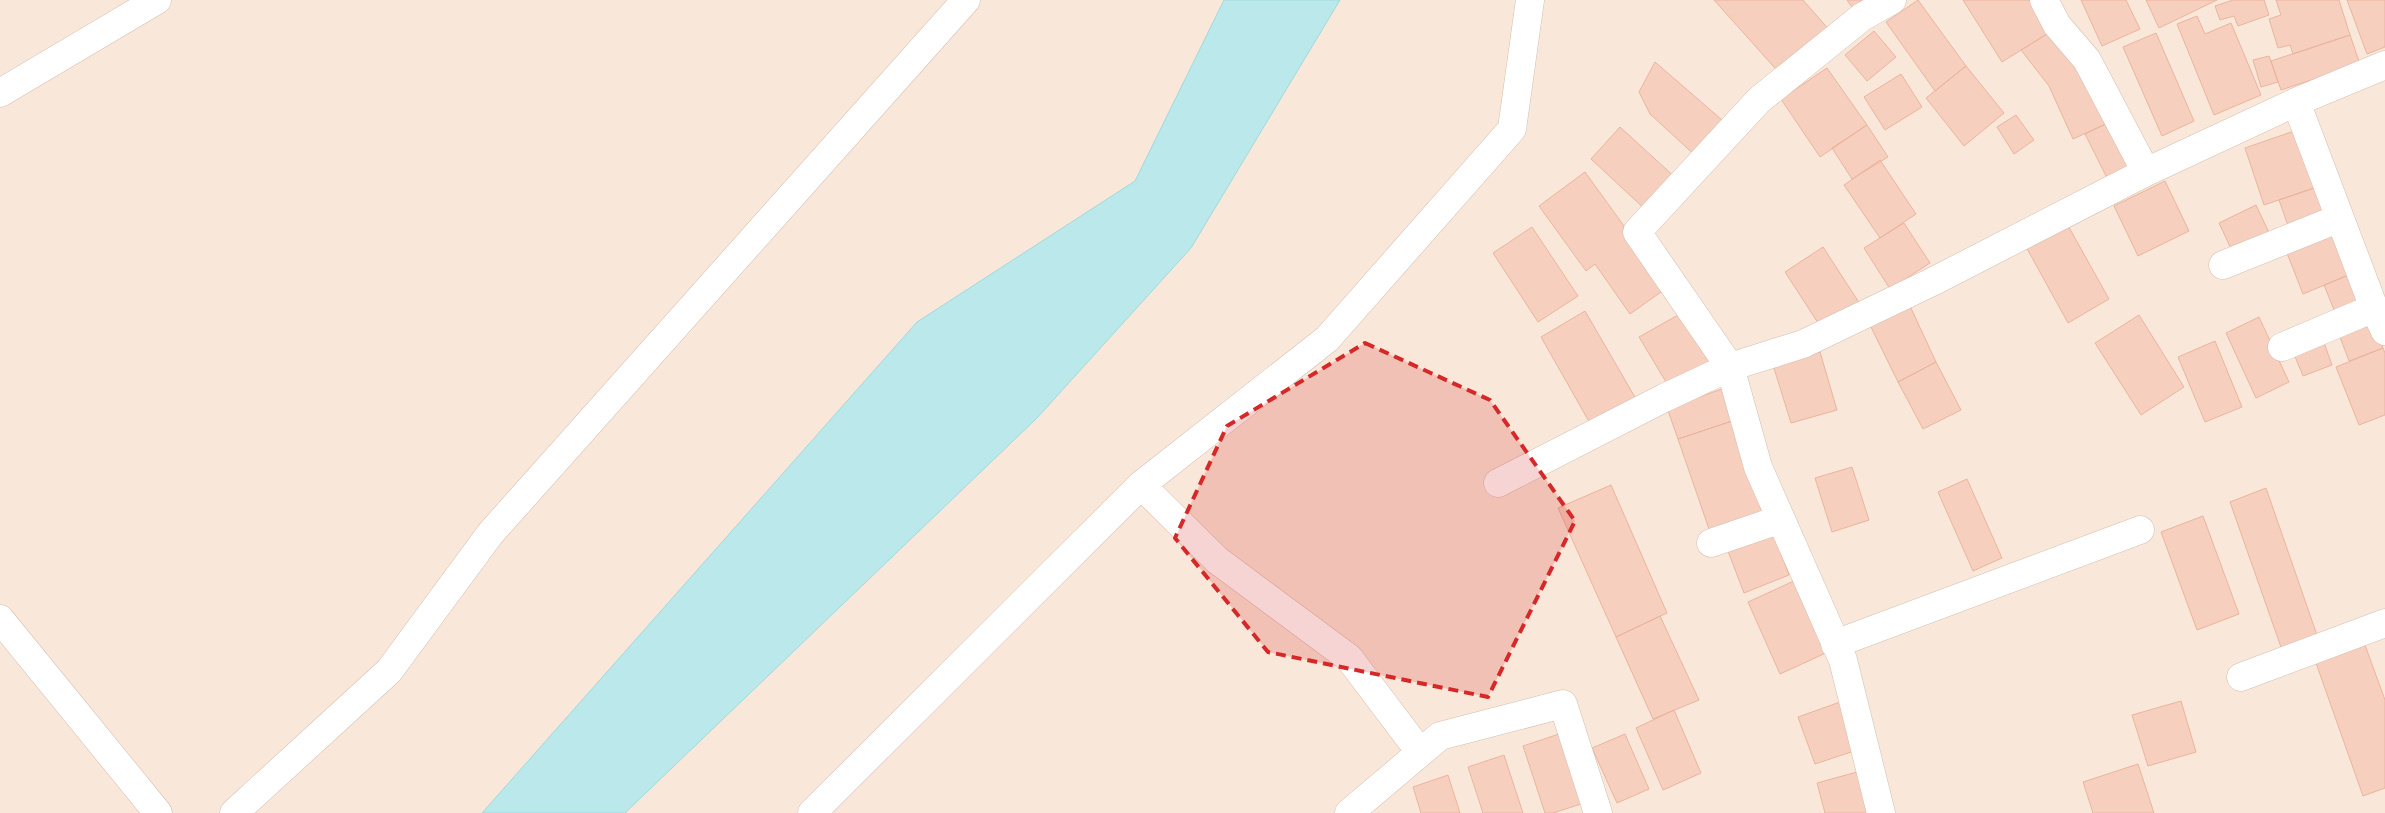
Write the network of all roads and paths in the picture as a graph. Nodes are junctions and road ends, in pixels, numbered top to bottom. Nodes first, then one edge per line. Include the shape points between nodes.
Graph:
1 (157, 0) edge
2 (966, 0) edge
3 (1530, 0) edge
4 (1892, 0) edge
5 (2044, 0) edge
6 (2385, 65) edge
7 (0, 93) edge
8 (2296, 102) junction
9 (2146, 172) junction
10 (2340, 218) junction
11 (2223, 265) dead end
12 (2380, 320) edge
13 (2282, 348) dead end
14 (1730, 367) junction
15 (1498, 483) dead end
16 (1141, 485) junction
17 (1781, 519) junction
18 (2140, 530) dead end
19 (1711, 543) dead end
20 (0, 619) edge
21 (2385, 624) edge
22 (1835, 644) junction
23 (2241, 677) dead end
24 (1420, 752) junction
25 (1590, 811) edge
26 (158, 813) edge
27 (234, 813) edge
28 (812, 813) edge
29 (1349, 813) edge
30 (1881, 813) edge

1 - 7 street
2 - 27 street via 490,534 389,672
3 - 16 street via 1512,129 1326,339
4 - 14 street via 1862,17 1760,100 1637,232
5 - 9 street via 2057,26 2087,60
6 - 8 street
8 - 9 street
8 - 10 street
9 - 14 street via 1804,344
10 - 11 street
10 - 12 street
12 - 13 street
14 - 15 street
14 - 17 street via 1758,467
16 - 24 street via 1217,560 1349,658
16 - 28 street
17 - 19 street
17 - 22 street
18 - 22 street
20 - 26 street
21 - 23 street
22 - 30 street via 1843,660
24 - 25 street via 1440,736 1563,704
24 - 29 street

